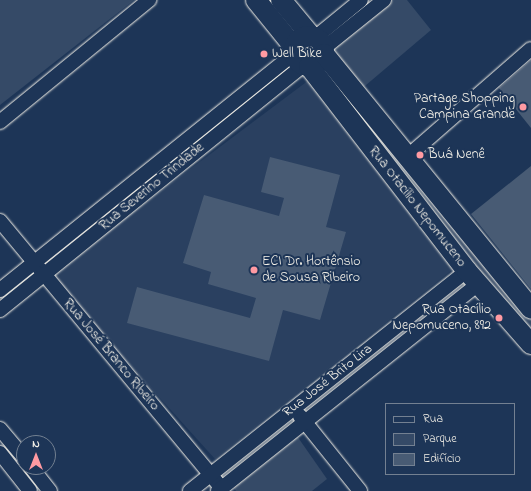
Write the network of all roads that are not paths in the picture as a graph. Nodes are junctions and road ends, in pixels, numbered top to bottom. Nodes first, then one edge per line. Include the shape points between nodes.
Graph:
1 (149, 0) edge
2 (256, 0) edge
3 (281, 0) edge
4 (361, 0) edge
5 (384, 0) edge
6 (319, 44) junction
7 (531, 49) edge
8 (300, 58) junction
9 (0, 122) edge
10 (407, 157) junction
11 (0, 221) edge
12 (34, 263) junction
13 (43, 275) junction
14 (472, 277) junction
15 (0, 290) edge
16 (531, 309) edge
17 (0, 310) edge
18 (531, 344) edge
19 (294, 408) junction
20 (306, 423) junction
21 (0, 429) edge
22 (16, 448) edge
23 (0, 453) edge
24 (211, 473) junction
25 (37, 475) edge
26 (220, 489) edge
27 (30, 491) edge
28 (50, 491) edge
29 (190, 491) edge
30 (360, 491) edge

1 - 9 street
2 - 8 street, Rua Otacílio Nepomuceno
3 - 6 street, Rua Otacílio Nepomuceno
4 - 6 street
5 - 6 street
6 - 8 street via 317,64
6 - 8 street via 299,40
6 - 10 street, Rua Otacílio Nepomuceno
7 - 10 street
8 - 12 street, Rua Severino Trindade
8 - 13 street, Rua Severino Trindade
8 - 14 street, Rua Otacílio Nepomuceno
10 - 16 street, Rua Otacílio Nepomuceno
11 - 12 street, Rua José Branco Ribeiro
12 - 13 street, Rua José Branco Ribeiro
12 - 15 street, Rua Severino Trindade
13 - 17 street, Rua Severino Trindade
13 - 24 street, Rua José Branco Ribeiro
14 - 18 street, Rua Otacílio Nepomuceno
14 - 19 street, Rua José Brito Lira
14 - 20 street, Rua José Brito Lira
19 - 20 street
19 - 24 street, Rua José Brito Lira
20 - 26 street, Rua José Brito Lira
20 - 30 street
21 - 22 street
23 - 27 street
24 - 26 street, Rua José Branco Ribeiro
24 - 29 street, Rua José Brito Lira
25 - 28 street

